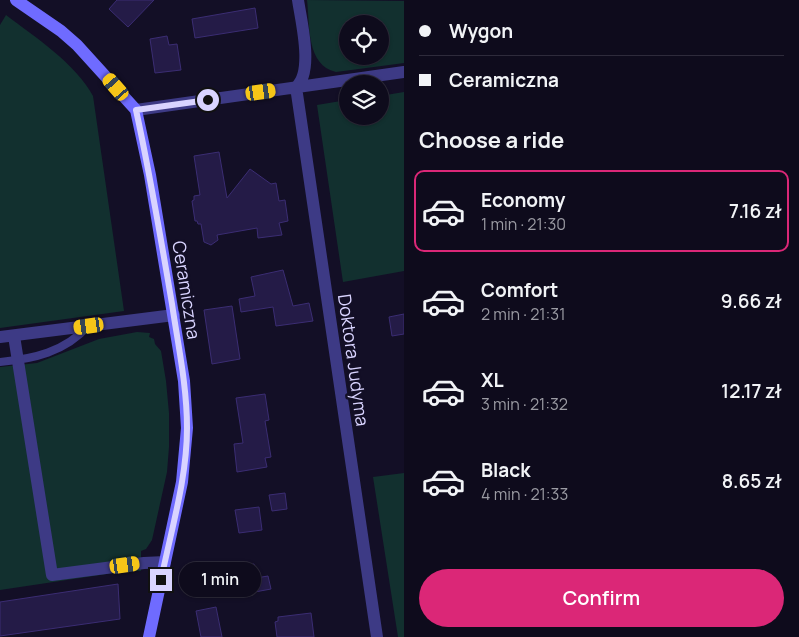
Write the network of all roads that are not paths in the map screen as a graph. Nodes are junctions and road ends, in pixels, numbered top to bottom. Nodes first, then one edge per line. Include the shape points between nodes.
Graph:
1 (16, 0) edge
2 (298, 0) edge
3 (404, 72) edge
4 (296, 87) junction
5 (136, 110) junction
6 (174, 315) junction
7 (89, 326) junction
8 (14, 336) junction
9 (0, 337) edge
10 (17, 360) junction
11 (0, 362) edge
12 (165, 562) junction
13 (149, 637) edge
14 (377, 637) edge

1 - 5 street via 77,45
2 - 4 street via 305,72
3 - 4 street
4 - 5 street
4 - 14 street, Doktora Judyma
5 - 6 street, Ceramiczna
6 - 7 street
6 - 12 street, Ceramiczna via 187,428 184,470
7 - 8 street
7 - 10 lane via 52,352
8 - 9 street
8 - 10 street
10 - 11 lane
10 - 12 street via 52,575
12 - 13 street, Ceramiczna

